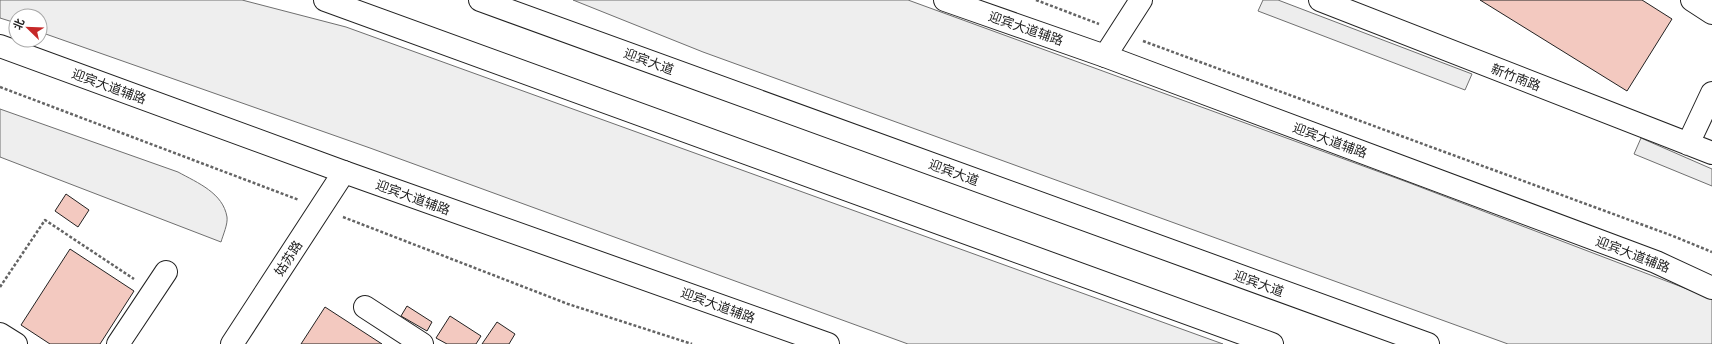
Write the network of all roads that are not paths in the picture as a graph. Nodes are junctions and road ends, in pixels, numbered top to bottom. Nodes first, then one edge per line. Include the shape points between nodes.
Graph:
1 (321, 0) edge
2 (325, 0) edge
3 (480, 0) edge
4 (945, 0) edge
5 (1141, 0) edge
6 (1320, 0) edge
7 (1692, 0) edge
8 (1356, 6) edge
9 (354, 11) junction
10 (1712, 13) edge
11 (0, 46) edge
12 (1105, 56) junction
13 (1712, 93) edge
14 (1688, 144) junction
15 (1712, 153) edge
16 (344, 172) junction
17 (166, 272) dead end
18 (1712, 288) edge
19 (365, 307) dead end
20 (0, 334) edge
21 (16, 344) edge
22 (118, 344) edge
23 (232, 344) edge
24 (422, 344) edge
25 (828, 344) edge
26 (1272, 344) edge
27 (1428, 344) edge

1 - 9 main road
2 - 9 main road
3 - 27 main road, 迎宾大道
4 - 12 main road, 迎宾大道辅路
5 - 12 main road
6 - 8 main road, 新竹南路
7 - 10 main road
8 - 14 main road, 新竹南路
9 - 26 main road
11 - 16 main road, 迎宾大道辅路
12 - 18 main road, 迎宾大道辅路 via 1656,262
13 - 14 main road
14 - 15 main road, 新竹南路
16 - 23 main road, 姑苏路
16 - 25 main road, 迎宾大道辅路
17 - 22 main road
19 - 24 main road
20 - 21 main road

